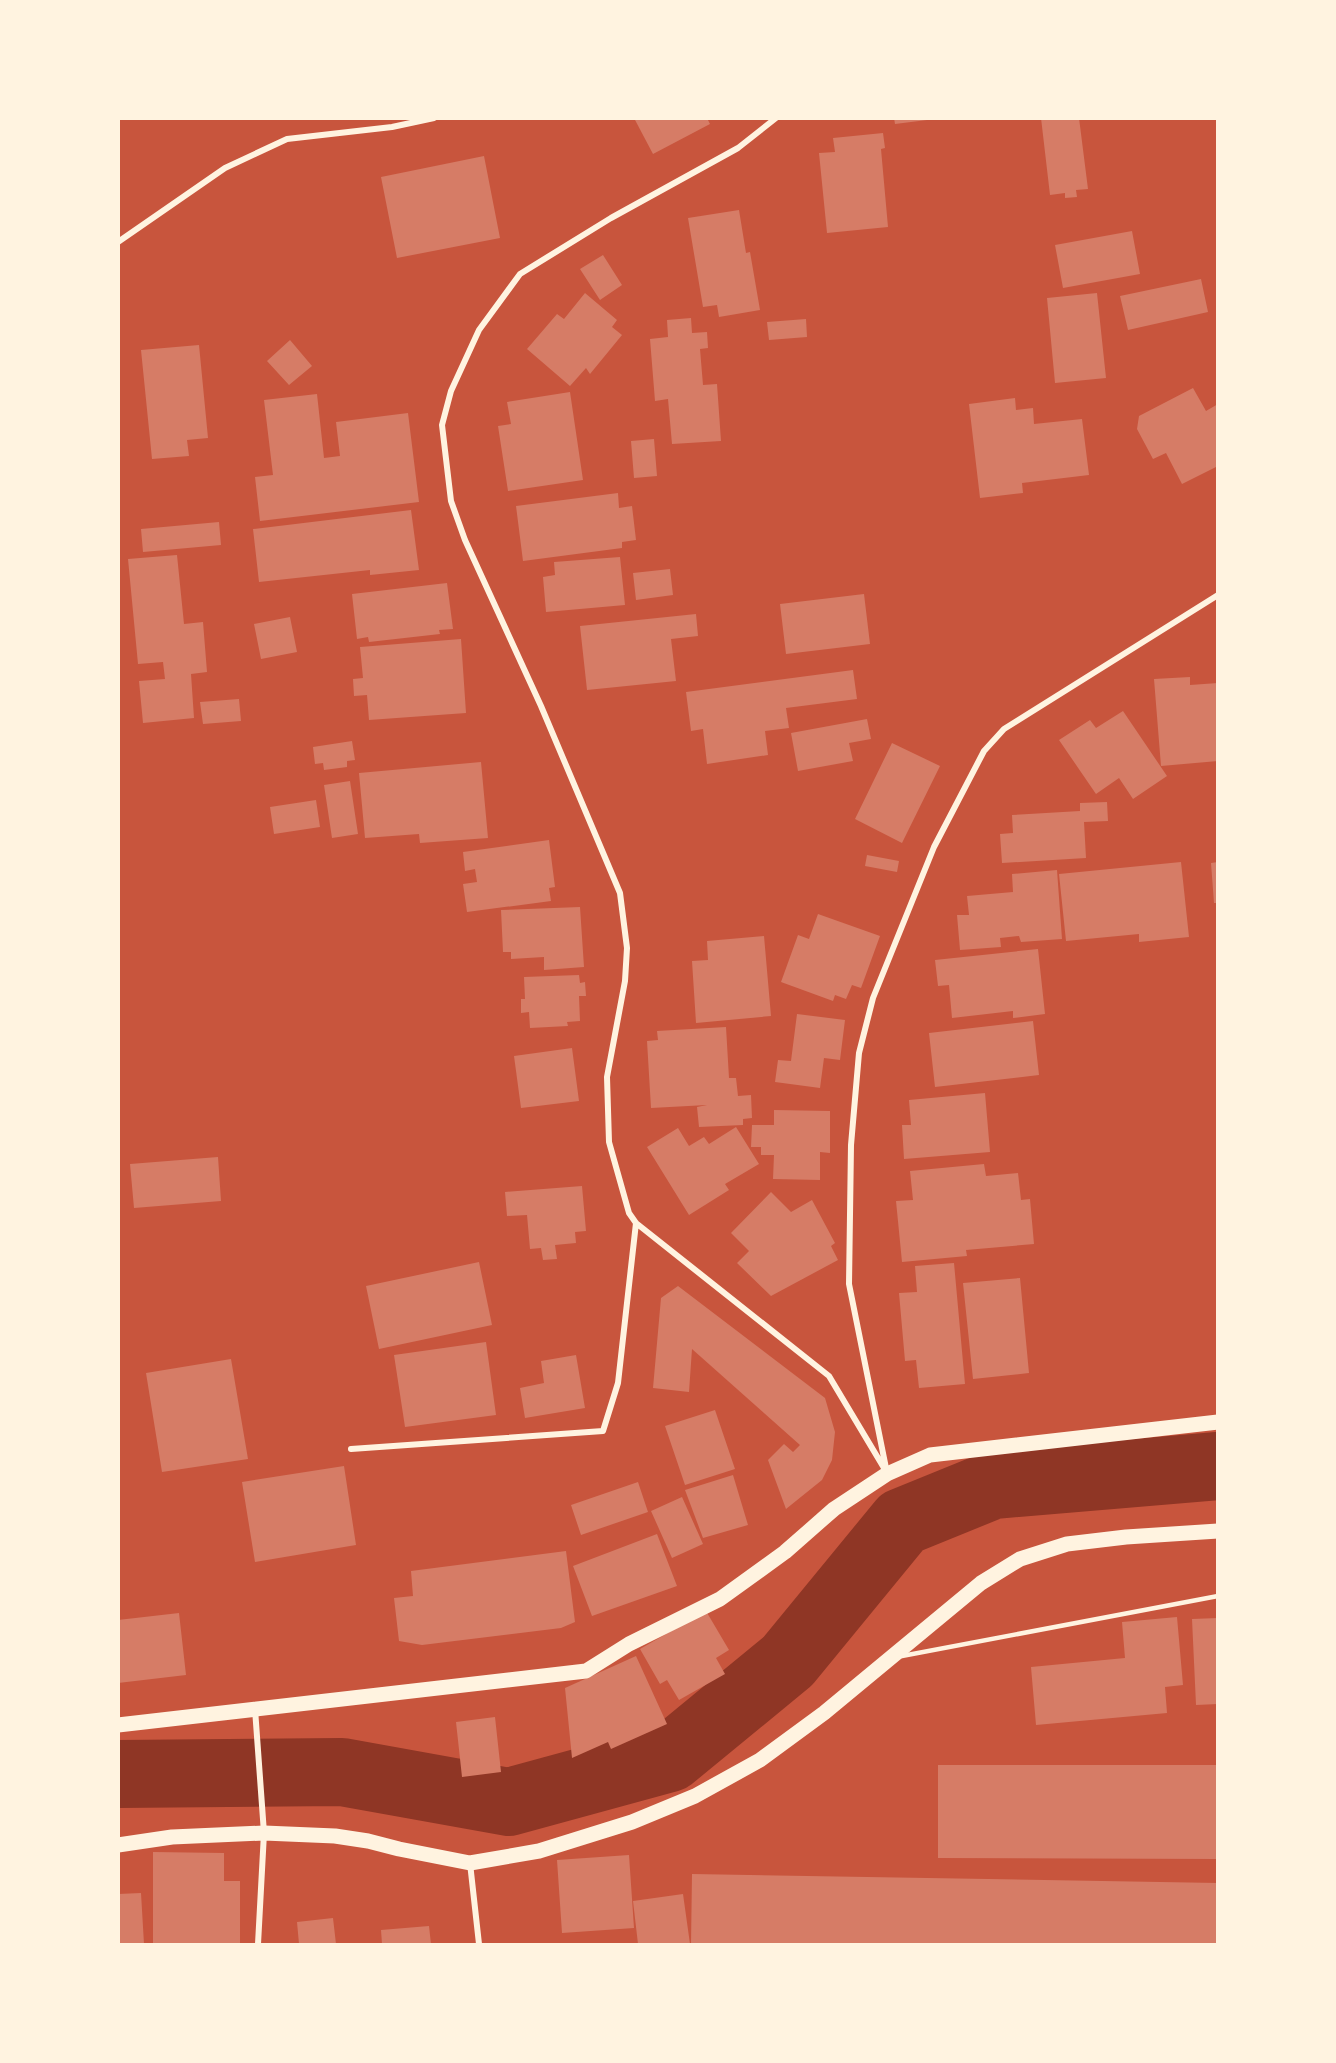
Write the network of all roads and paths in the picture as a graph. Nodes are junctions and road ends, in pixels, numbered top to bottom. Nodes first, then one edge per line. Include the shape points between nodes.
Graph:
1 (434, 118) edge
2 (776, 118) edge
3 (118, 242) edge
4 (1218, 595) edge
5 (636, 1223) junction
6 (1218, 1422) edge
7 (351, 1449) dead end
8 (887, 1474) junction
9 (1218, 1531) edge
10 (1218, 1596) edge
11 (893, 1658) junction
12 (255, 1708) junction
13 (118, 1725) edge
14 (264, 1833) junction
15 (118, 1845) edge
16 (470, 1863) junction
17 (258, 1944) edge
18 (479, 1944) edge

1 - 3 street via 287,139 225,168
2 - 5 street via 738,148 520,274 479,330 451,391 442,425 451,501 465,540 620,893 627,948 625,981 607,1077 609,1142 629,1213
4 - 8 street via 1004,729 993,740 934,847 873,998 859,1053 851,1145 849,1284
5 - 7 street via 618,1383 603,1431
5 - 8 street via 829,1377
6 - 8 main road via 930,1455
8 - 12 main road via 834,1509 785,1552 720,1599 629,1644 586,1671
9 - 11 main road via 1067,1544 1020,1559 981,1583
10 - 11 lane
11 - 16 main road via 760,1760 695,1796 632,1822 538,1851
12 - 13 main road
12 - 14 street
14 - 15 main road
14 - 16 main road via 335,1836
14 - 17 street
16 - 18 street

